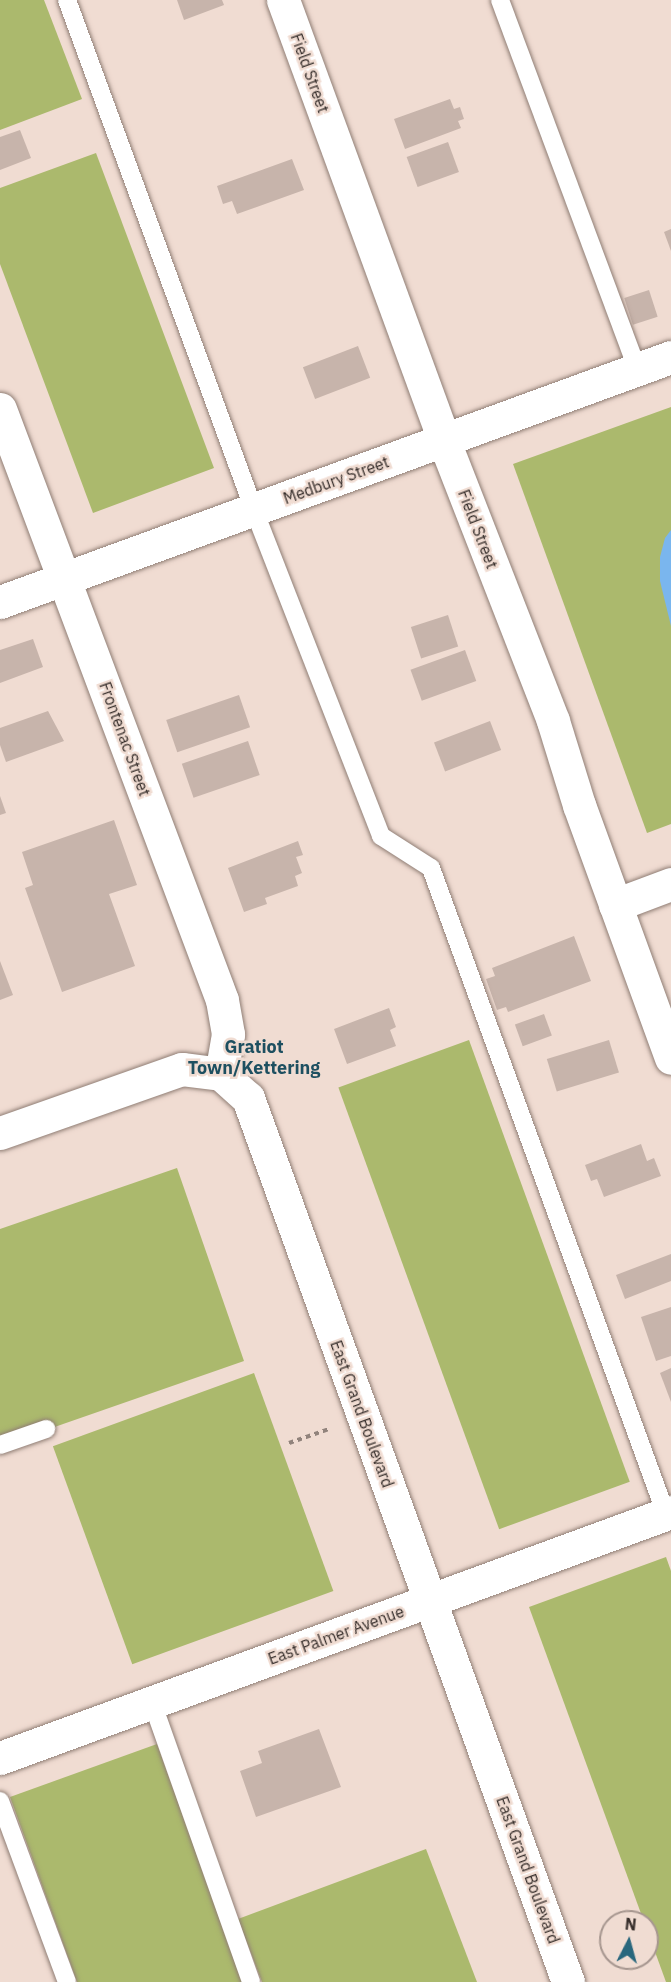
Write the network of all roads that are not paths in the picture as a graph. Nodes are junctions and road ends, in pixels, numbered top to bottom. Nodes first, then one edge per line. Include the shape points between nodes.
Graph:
1 (67, 0) edge
2 (284, 0) edge
3 (500, 0) edge
4 (671, 357) edge
5 (637, 369) junction
6 (0, 409) edge
7 (444, 441) junction
8 (254, 510) junction
9 (66, 579) junction
10 (0, 602) edge
11 (671, 885) edge
12 (615, 905) junction
13 (671, 1058) edge
14 (221, 1074) junction
15 (0, 1133) edge
16 (46, 1429) dead end
17 (0, 1445) edge
18 (669, 1518) edge
19 (429, 1601) junction
20 (152, 1702) junction
21 (0, 1758) edge
22 (0, 1800) edge
23 (67, 1982) edge
24 (251, 1982) edge
25 (568, 1982) edge

1 - 8 lane
2 - 7 street, Field Street
3 - 5 lane
4 - 5 street, Medbury Street
5 - 7 street, Medbury Street
6 - 9 street, Frontenac Street
7 - 8 street, Medbury Street
7 - 12 street, Field Street via 553,721
8 - 9 street, Medbury Street
8 - 18 lane via 381,836 431,867
9 - 10 street, Medbury Street
9 - 14 street, Frontenac Street via 222,1000 228,1034
11 - 12 street
12 - 13 street, Field Street
14 - 15 street via 204,1069 170,1071
14 - 19 street, East Grand Boulevard via 239,1088 255,1114
16 - 17 lane
18 - 19 street, East Palmer Avenue
19 - 20 street, East Palmer Avenue
19 - 25 street, East Grand Boulevard
20 - 21 street, East Palmer Avenue
20 - 24 lane
22 - 23 lane

